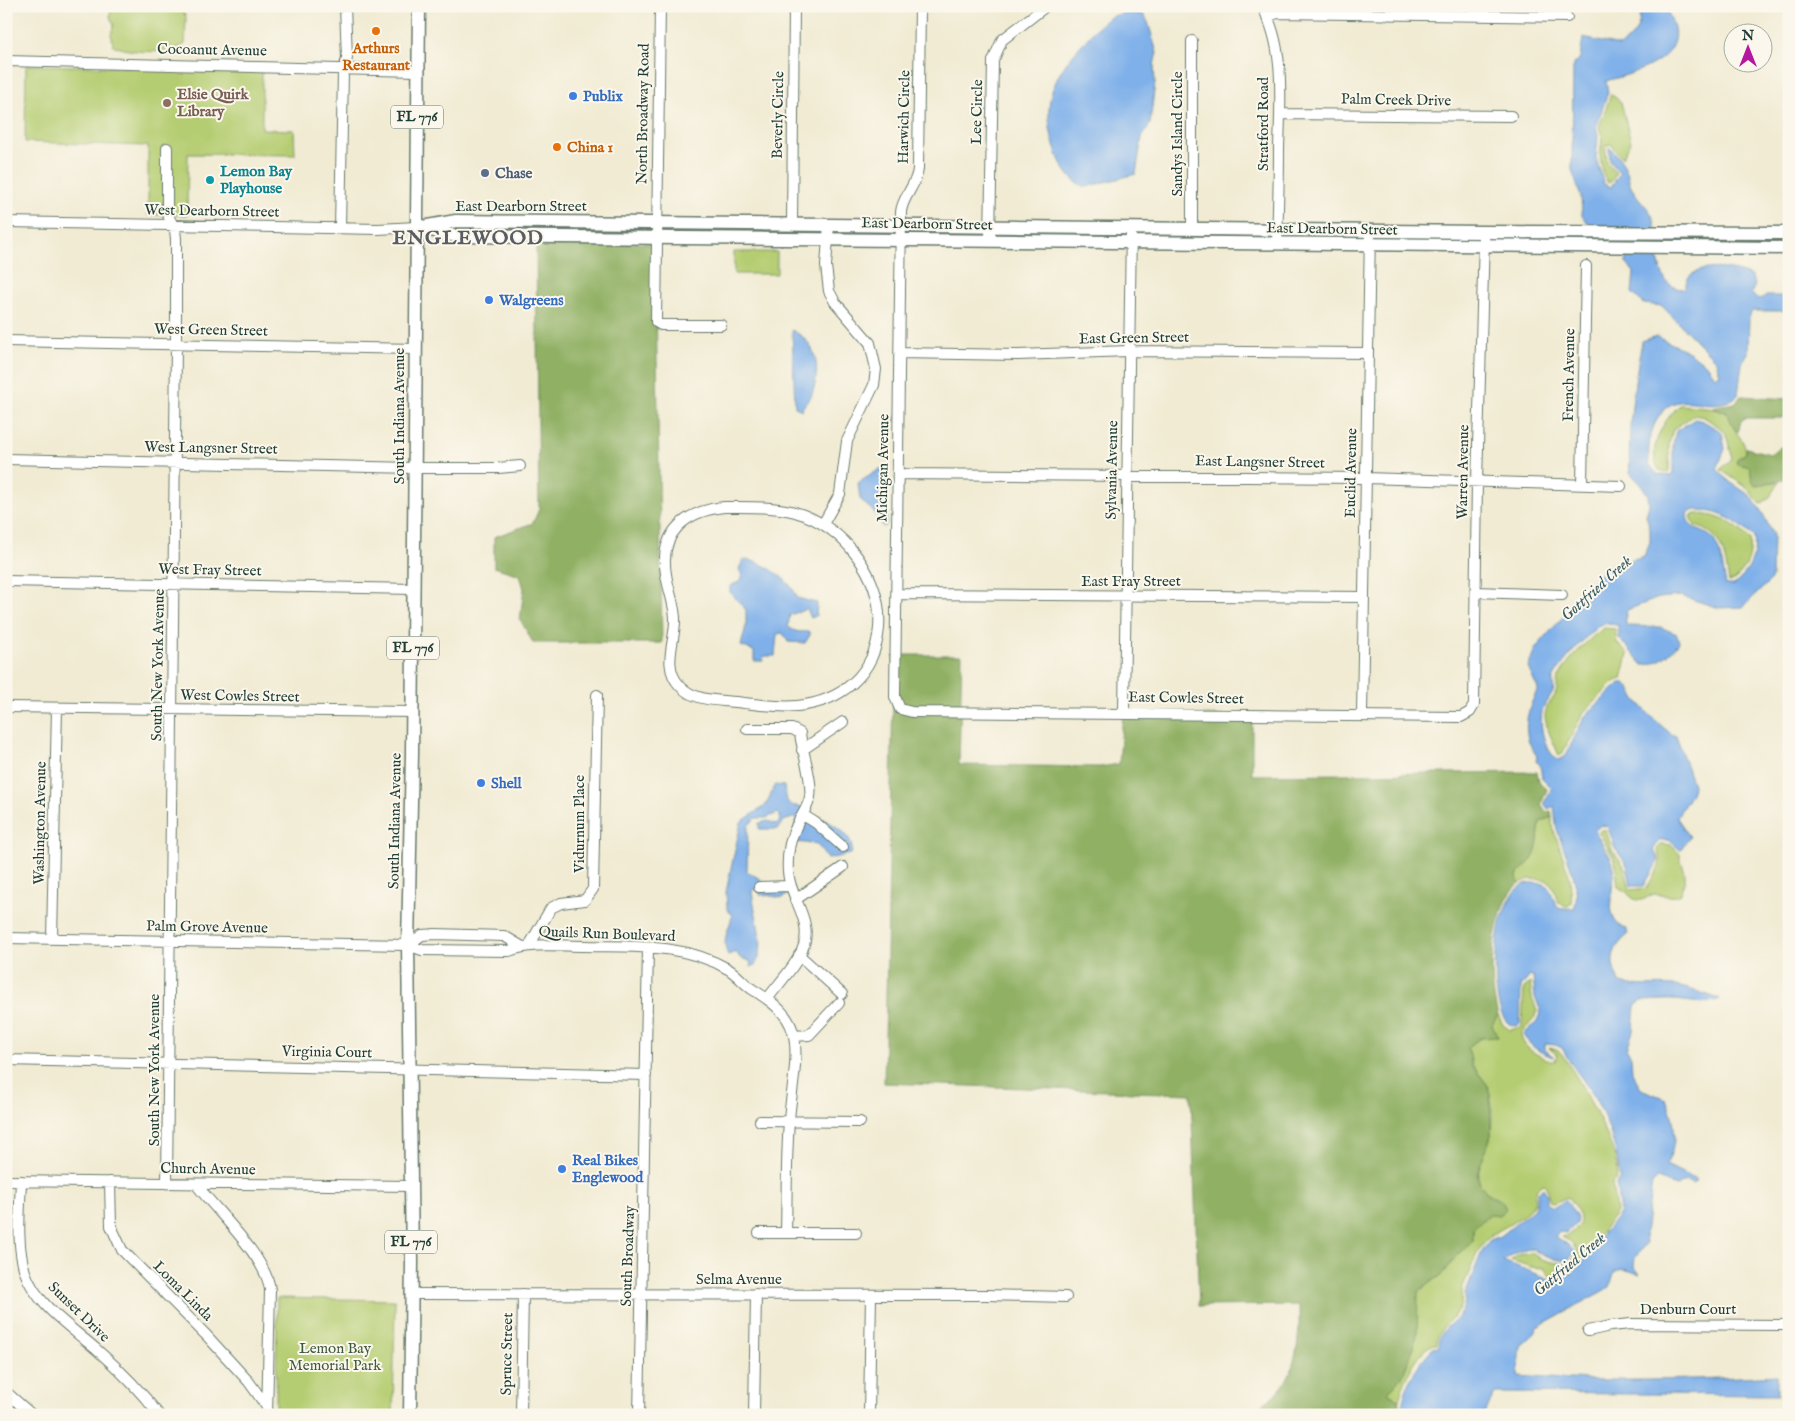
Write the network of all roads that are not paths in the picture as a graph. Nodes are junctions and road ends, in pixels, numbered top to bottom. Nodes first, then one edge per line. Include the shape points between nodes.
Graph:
1 (345, 6) edge
2 (419, 6) edge
3 (660, 6) edge
4 (794, 6) edge
5 (920, 6) edge
6 (1046, 6) edge
7 (1262, 6) edge
8 (1267, 17) junction
9 (1566, 17) dead end
10 (1192, 40) dead end
11 (6, 61) edge
12 (345, 68) junction
13 (418, 70) junction
14 (1280, 114) junction
15 (1511, 116) dead end
16 (166, 148) dead end
17 (6, 222) edge
18 (657, 222) junction
19 (792, 224) junction
20 (829, 224) junction
21 (172, 225) junction
22 (901, 225) junction
23 (990, 226) junction
24 (417, 227) junction
25 (340, 228) junction
26 (1131, 228) junction
27 (1192, 228) junction
28 (1278, 229) junction
29 (1370, 230) junction
30 (1484, 232) junction
31 (1789, 233) edge
32 (656, 238) junction
33 (828, 240) junction
34 (901, 240) junction
35 (990, 241) junction
36 (1131, 243) junction
37 (1277, 244) junction
38 (1370, 245) junction
39 (1484, 247) junction
40 (1789, 248) edge
41 (1586, 266) dead end
42 (721, 325) dead end
43 (6, 341) edge
44 (176, 344) junction
45 (416, 349) junction
46 (1129, 351) junction
47 (900, 353) junction
48 (1368, 353) junction
49 (6, 458) edge
50 (174, 462) junction
51 (520, 466) dead end
52 (415, 468) junction
53 (898, 474) junction
54 (1126, 475) junction
55 (1366, 478) junction
56 (1477, 481) junction
57 (1582, 484) junction
58 (1622, 486) dead end
59 (823, 524) junction
60 (6, 581) edge
61 (174, 584) junction
62 (414, 590) junction
63 (1476, 592) junction
64 (896, 594) junction
65 (1562, 595) dead end
66 (1125, 596) junction
67 (1364, 597) junction
68 (597, 695) dead end
69 (6, 707) edge
70 (57, 708) junction
71 (900, 709) joint
72 (172, 710) junction
73 (412, 712) junction
74 (1124, 712) junction
75 (1470, 712) joint
76 (1362, 716) junction
77 (843, 722) dead end
78 (747, 729) dead end
79 (802, 750) junction
80 (803, 815) junction
81 (842, 847) dead end
82 (843, 868) dead end
83 (790, 886) junction
84 (759, 887) dead end
85 (795, 900) junction
86 (6, 938) edge
87 (52, 939) junction
88 (170, 942) junction
89 (408, 945) junction
90 (525, 946) junction
91 (648, 948) junction
92 (799, 955) junction
93 (768, 998) junction
94 (794, 1036) junction
95 (6, 1060) edge
96 (169, 1064) junction
97 (408, 1069) junction
98 (646, 1075) junction
99 (760, 1121) dead end
100 (789, 1121) junction
101 (860, 1122) dead end
102 (6, 1181) edge
103 (21, 1181) junction
104 (110, 1182) junction
105 (168, 1184) junction
106 (196, 1184) junction
107 (410, 1186) junction
108 (759, 1232) dead end
109 (786, 1233) junction
110 (856, 1233) dead end
111 (412, 1294) junction
112 (523, 1294) junction
113 (641, 1294) junction
114 (756, 1294) junction
115 (871, 1295) junction
116 (1066, 1298) dead end
117 (1789, 1325) edge
118 (1588, 1331) dead end
119 (8, 1397) edge
120 (267, 1411) edge
121 (32, 1415) edge
122 (159, 1415) edge
123 (410, 1415) edge
124 (521, 1415) edge
125 (639, 1415) edge
126 (754, 1415) edge
127 (869, 1415) edge

1 - 12 street
2 - 13 main road, FL 776
3 - 18 street, North Broadway Road
4 - 19 street, Beverly Circle
5 - 22 street, Harwich Circle via 918,174 903,204
6 - 23 street, Lee Circle via 1002,40 993,61
7 - 8 street, Stratford Road
8 - 9 street via 1277,13
8 - 14 street, Stratford Road via 1277,52
10 - 27 street, Sandys Island Circle
11 - 12 street, Cocoanut Avenue
12 - 13 street, Cocoanut Avenue
12 - 25 street
13 - 24 main road, FL 776
14 - 15 street, Palm Creek Drive
14 - 28 street, Stratford Road
16 - 21 street, South New York Avenue via 167,213
17 - 21 street, West Dearborn Street
18 - 19 main road, East Dearborn Street
18 - 24 main road, East Dearborn Street via 456,220
18 - 32 street, North Broadway Road
19 - 20 main road, East Dearborn Street
20 - 22 main road, East Dearborn Street
20 - 33 street
21 - 25 street, West Dearborn Street
21 - 44 street, South New York Avenue via 176,239
22 - 23 main road, East Dearborn Street
22 - 34 street, Michigan Avenue
23 - 26 main road, East Dearborn Street
23 - 35 street, Lee Circle
24 - 25 street, West Dearborn Street
24 - 32 main road, East Dearborn Street via 456,236
24 - 45 main road, South Indiana Avenue / FL 776
26 - 27 main road, East Dearborn Street
26 - 36 street, Sylvania Avenue
27 - 28 main road, East Dearborn Street
28 - 29 main road, East Dearborn Street
28 - 37 street, Stratford Road
29 - 30 main road, East Dearborn Street
29 - 38 street, Euclid Avenue
30 - 31 main road, East Dearborn Street
30 - 39 street, Warren Avenue
32 - 33 main road, East Dearborn Street
32 - 42 street, North Broadway Road via 656,322 661,325
33 - 34 main road, East Dearborn Street
33 - 59 street via 826,266 829,291 870,343 876,369 874,385 847,441 840,494
34 - 35 main road, East Dearborn Street
34 - 47 street, Michigan Avenue
35 - 36 main road, East Dearborn Street
36 - 37 main road, East Dearborn Street
36 - 46 street, Sylvania Avenue
37 - 38 main road, East Dearborn Street
38 - 39 main road, East Dearborn Street
38 - 48 street, Euclid Avenue
39 - 40 main road, East Dearborn Street
39 - 56 street, Warren Avenue
41 - 57 street, French Avenue
43 - 44 street, West Green Street
44 - 45 street, West Green Street
44 - 50 street, South New York Avenue
45 - 52 main road, South Indiana Avenue / FL 776
46 - 47 street, East Green Street via 1035,355
46 - 48 street, East Green Street
46 - 54 street, Sylvania Avenue
47 - 53 street, Michigan Avenue
48 - 55 street, Euclid Avenue
49 - 50 street, West Langsner Street
50 - 52 street, West Langsner Street
50 - 61 street, South New York Avenue
51 - 52 street
52 - 62 main road, South Indiana Avenue / FL 776
53 - 54 street, East Langsner Street
53 - 64 street, Michigan Avenue
54 - 55 street, East Langsner Street
54 - 66 street, Sylvania Avenue
55 - 56 street, East Langsner Street
55 - 67 street, Euclid Avenue
56 - 57 street, East Langsner Street
56 - 63 street, Warren Avenue
57 - 58 street, East Langsner Street
59 - 59 street via 842,539 861,561 876,598 877,640 864,673 836,695 796,706 703,698 686,692 676,681 670,664 675,620 665,562 671,537 680,523 699,511 730,507 789,511
60 - 61 street, West Fray Street
61 - 62 street, West Fray Street
61 - 72 street, South New York Avenue
62 - 73 main road, South Indiana Avenue / FL 776
63 - 65 street
63 - 75 street, Warren Avenue via 1474,705
64 - 66 street, East Fray Street
64 - 71 street, Michigan Avenue via 895,697
66 - 67 street, East Fray Street
66 - 74 street, Sylvania Avenue
67 - 76 street, Euclid Avenue
68 - 90 street, Vidurnum Place via 593,889 585,900 561,903 551,908
69 - 70 street, West Cowles Street
70 - 72 street, West Cowles Street
70 - 87 street, Washington Avenue
71 - 74 street, East Cowles Street via 912,712
72 - 73 street, West Cowles Street
72 - 88 street, South New York Avenue
73 - 89 main road, South Indiana Avenue / FL 776
74 - 76 street, East Cowles Street
75 - 76 street, East Cowles Street via 1461,718
77 - 79 street
78 - 79 street via 792,729 800,733
79 - 80 street via 811,787
80 - 81 street
80 - 83 street via 790,845
82 - 85 street
83 - 84 street
83 - 85 street
85 - 92 street via 805,924 804,943
86 - 87 street, Palm Grove Avenue
87 - 88 street, Palm Grove Avenue
88 - 89 street, Palm Grove Avenue
88 - 96 street, South New York Avenue
89 - 90 street, Quails Run Boulevard via 422,950 489,951 509,951
89 - 90 street, Quails Run Boulevard via 422,935 435,934 504,936
89 - 97 main road, South Indiana Avenue / FL 776
90 - 91 street, Quails Run Boulevard
91 - 93 street, Quails Run Boulevard via 675,950 720,965
91 - 98 street, South Broadway
92 - 93 street
92 - 94 street via 841,999 809,1035
93 - 94 street, Quails Run Boulevard via 788,1020
94 - 100 street, Quails Run Boulevard
95 - 96 street, Virginia Court
96 - 97 street, Virginia Court
96 - 105 street, South New York Avenue
97 - 98 street, Virginia Court
97 - 107 main road, South Indiana Avenue / FL 776
98 - 113 street, South Broadway
99 - 100 street
100 - 101 street
100 - 109 street, Quails Run Boulevard
102 - 103 street, Church Avenue
103 - 104 street, Church Avenue
103 - 122 street, Sunset Drive via 20,1246 32,1286 45,1303 114,1365
104 - 105 street, Church Avenue
104 - 120 street, Loma Linda via 111,1226 122,1250 249,1382
105 - 106 street, Church Avenue
106 - 107 street, Church Avenue
106 - 120 street via 260,1261 268,1278
107 - 111 main road, South Indiana Avenue / FL 776
108 - 109 street
109 - 110 street
111 - 112 street, Selma Avenue
111 - 123 main road, South Indiana Avenue / FL 776
112 - 113 street, Selma Avenue
112 - 124 street, Spruce Street
113 - 114 street, Selma Avenue
113 - 125 street, South Broadway
114 - 115 street, Selma Avenue
114 - 126 street
115 - 116 street, Selma Avenue
115 - 127 street
117 - 118 street, Denburn Court via 1631,1324
119 - 121 street

